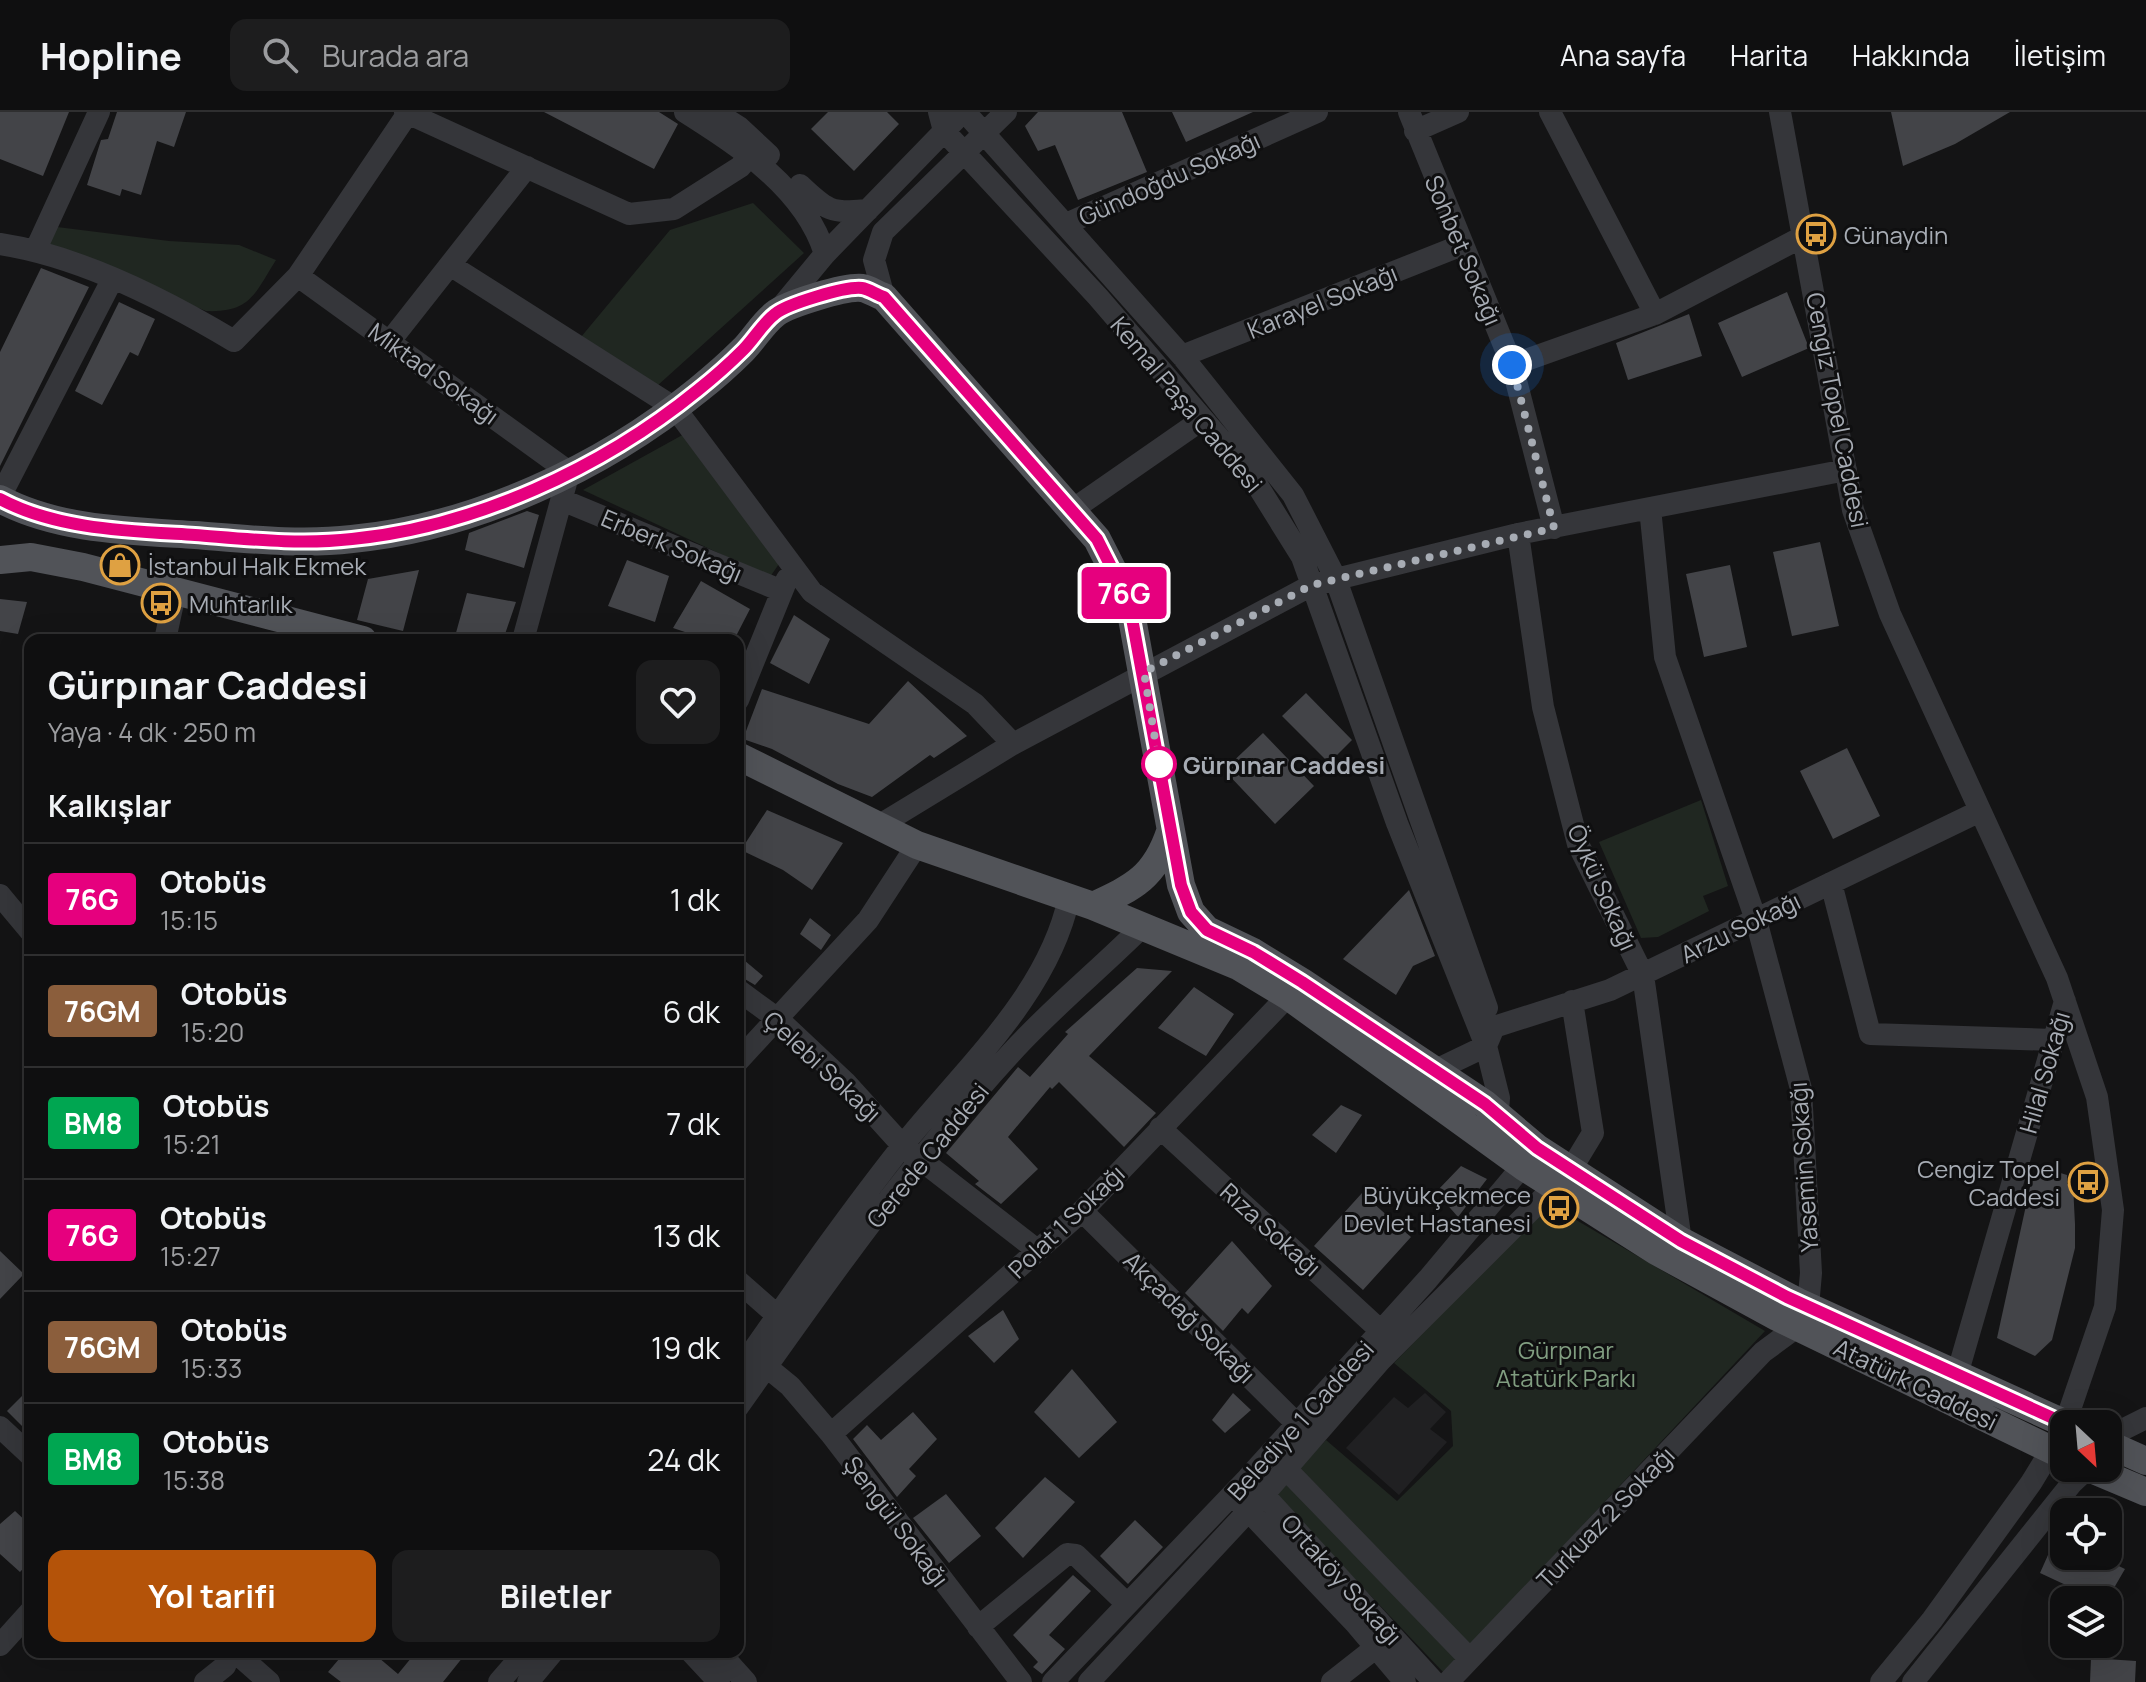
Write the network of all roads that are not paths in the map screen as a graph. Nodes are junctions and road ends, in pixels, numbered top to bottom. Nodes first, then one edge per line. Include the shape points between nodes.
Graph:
1 (99, 112) edge
2 (685, 112) edge
3 (715, 112) edge
4 (964, 112) edge
5 (1006, 112) edge
6 (1317, 112) edge
7 (1458, 112) edge
8 (1550, 112) edge
9 (1780, 112) edge
10 (406, 113) edge
11 (942, 121) edge
12 (1412, 122) edge
13 (985, 134) junction
14 (754, 151) junction
15 (966, 152) junction
16 (533, 169) junction
17 (868, 210) junction
18 (1066, 224) junction
19 (1804, 236) junction
20 (0, 244) edge
21 (1462, 245) junction
22 (36, 249) junction
23 (825, 254) junction
24 (450, 265) junction
25 (298, 276) junction
26 (112, 280) junction
27 (884, 297) junction
28 (776, 312) junction
29 (1655, 314) junction
30 (390, 341) junction
31 (1182, 356) junction
32 (1512, 365) junction
33 (675, 408) junction
34 (1203, 419) junction
35 (1846, 470) junction
36 (569, 472) junction
37 (562, 500) junction
38 (6, 501) edge
39 (1650, 508) junction
40 (1072, 510) junction
41 (69, 521) junction
42 (1554, 528) junction
43 (1518, 534) junction
44 (6, 559) edge
45 (65, 564) junction
46 (792, 565) junction
47 (1335, 577) junction
48 (1312, 585) junction
49 (176, 589) junction
50 (782, 591) junction
51 (166, 634) edge
52 (341, 634) edge
53 (525, 634) edge
54 (1144, 672) junction
55 (744, 685) edge
56 (1013, 744) junction
57 (744, 759) edge
58 (1980, 811) junction
59 (880, 825) junction
60 (1170, 832) junction
61 (917, 845) junction
62 (1831, 883) junction
63 (1181, 885) junction
64 (0, 895) edge
65 (1081, 902) junction
66 (1756, 920) junction
67 (24, 924) edge
68 (1143, 926) junction
69 (1643, 975) junction
70 (744, 994) edge
71 (1288, 996) junction
72 (1572, 1001) junction
73 (2065, 1001) junction
74 (779, 1020) junction
75 (1490, 1036) junction
76 (2053, 1040) junction
77 (744, 1055) edge
78 (1434, 1071) junction
79 (1160, 1128) junction
80 (1520, 1141) junction
81 (911, 1153) junction
82 (1563, 1178) junction
83 (1082, 1211) junction
84 (1681, 1241) junction
85 (1037, 1250) junction
86 (744, 1286) edge
87 (1792, 1312) junction
88 (779, 1317) junction
89 (1381, 1331) junction
90 (752, 1364) edge
91 (1957, 1375) junction
92 (744, 1389) edge
93 (2071, 1410) edge
94 (2146, 1418) edge
95 (1297, 1424) junction
96 (0, 1427) edge
97 (2050, 1427) edge
98 (2050, 1428) edge
99 (2122, 1430) edge
100 (831, 1434) junction
101 (24, 1449) edge
102 (2122, 1450) edge
103 (2050, 1452) edge
104 (2146, 1461) edge
105 (2122, 1464) edge
106 (1286, 1469) junction
107 (1248, 1478) junction
108 (2073, 1482) edge
109 (2122, 1482) edge
110 (2146, 1492) edge
111 (1265, 1493) junction
112 (1232, 1495) junction
113 (1249, 1511) junction
114 (1127, 1604) junction
115 (24, 1619) edge
116 (978, 1627) junction
117 (1384, 1641) junction
118 (0, 1645) edge
119 (229, 1658) edge
120 (239, 1658) edge
121 (520, 1658) edge
122 (548, 1658) edge
123 (697, 1658) edge
124 (724, 1658) edge
125 (1469, 1658) junction
126 (205, 1682) edge
127 (269, 1682) edge
128 (499, 1682) edge
129 (528, 1682) edge
130 (719, 1682) edge
131 (746, 1682) edge
132 (1021, 1682) edge
133 (1053, 1682) edge
134 (1089, 1682) edge
135 (1332, 1682) edge
136 (1405, 1682) edge
137 (1434, 1682) edge
138 (1448, 1682) edge
139 (1881, 1682) edge
140 (1913, 1682) edge

1 - 22 street
2 - 14 street
3 - 14 street via 739,127
4 - 11 street
4 - 13 street, Kemal Paşa Caddesi
5 - 13 street
6 - 18 street, Gündoğdu Sokağı
7 - 12 street
8 - 29 street
9 - 19 street, Cengiz Topel Caddesi
10 - 16 street
10 - 25 street
11 - 15 street, Kemal Paşa Caddesi
11 - 17 street
12 - 21 street, Sohbet Sokağı
13 - 15 street
13 - 18 street, Kemal Paşa Caddesi
14 - 16 street via 740,167 674,209 629,214
14 - 17 street via 826,210
14 - 23 street via 806,211
15 - 27 street via 883,232 874,260
15 - 34 street, Kemal Paşa Caddesi
16 - 24 street
17 - 23 street
18 - 31 street, Kemal Paşa Caddesi
19 - 29 street
19 - 35 street, Cengiz Topel Caddesi
20 - 22 street
21 - 31 street, Karayel Sokağı
21 - 32 street, Sohbet Sokağı
22 - 26 street
23 - 28 street
24 - 30 street
24 - 33 street
25 - 26 street via 234,341 180,308
25 - 30 street, Miktad Sokağı
26 - 38 street
27 - 28 main road via 862,288 845,290
27 - 40 main road, Atatürk Caddesi
28 - 33 main road via 742,351
29 - 32 street
30 - 36 street, Miktad Sokağı
31 - 47 street, Kemal Paşa Caddesi via 1293,495
32 - 42 street, Sohbet Sokağı
33 - 36 main road
33 - 46 street
34 - 40 street
34 - 48 street, Kemal Paşa Caddesi via 1251,475 1302,557
35 - 39 street
35 - 58 street, Cengiz Topel Caddesi via 1853,510 1890,614
36 - 37 street
36 - 41 main road via 449,521 350,540 276,541
37 - 50 street, Erberk Sokağı
37 - 53 street
38 - 41 main road
38 - 44 main road via 24,531
39 - 42 street
39 - 66 street, Yasemin Sokağı via 1665,657
40 - 54 main road, Atatürk Caddesi via 1097,539 1129,602
41 - 45 main road via 57,527 52,539
42 - 43 street
43 - 47 street
43 - 69 street, Öykü Sokağı via 1543,707 1578,844
44 - 45 main road
45 - 49 main road
46 - 50 street
46 - 56 street via 812,592 975,704
47 - 48 street
47 - 75 street, Kemal Paşa Caddesi
48 - 54 street
48 - 75 street, Kemal Paşa Caddesi via 1397,823
49 - 51 street
49 - 52 main road
50 - 55 street
54 - 56 street
54 - 60 main road, Atatürk Caddesi
56 - 59 street
57 - 59 main road
58 - 62 street, Arzu Sokağı
58 - 73 street, Cengiz Topel Caddesi
59 - 61 main road
60 - 63 main road, Atatürk Caddesi
60 - 65 main road via 1158,863 1127,891
61 - 65 main road
61 - 74 street via 868,920
62 - 66 street, Arzu Sokağı
62 - 76 street via 1870,1034
63 - 68 main road
63 - 78 main road, Atatürk Caddesi via 1191,912 1207,930 1302,982
64 - 67 street
65 - 68 main road, Atatürk Caddesi
65 - 81 street, Gerede Caddesi via 1041,970
66 - 69 street, Arzu Sokağı
66 - 87 street, Yasemin Sokağı via 1801,1089 1811,1273
68 - 71 main road, Atatürk Caddesi via 1238,966
68 - 81 street, Gerede Caddesi
69 - 72 street, Arzu Sokağı
69 - 84 street, Öykü Sokağı
70 - 74 street, Çelebi Sokağı
71 - 79 street, Polat 1 Sokağı
71 - 80 main road, Atatürk Caddesi via 1493,1146
72 - 75 street, Arzu Sokağı
72 - 82 street, Belediye 1 Caddesi via 1593,1133
73 - 76 street, Hilal Sokağı
73 - 93 street, Cengiz Topel Caddesi via 2097,1097 2113,1210 2105,1307
74 - 77 street
74 - 81 street, Çelebi Sokağı
75 - 78 street, Arzu Sokağı
75 - 80 street, Kemal Paşa Caddesi
76 - 91 street, Hilal Sokağı
78 - 80 main road, Atatürk Caddesi
79 - 83 street, Polat 1 Sokağı
79 - 89 street, Rıza Sokağı
80 - 82 main road, Atatürk Caddesi
80 - 89 street, Belediye 1 Caddesi
81 - 85 street, Çelebi Sokağı
81 - 88 street, Gerede Caddesi
81 - 90 street, Gerede Caddesi
82 - 84 main road, Atatürk Caddesi
82 - 87 main road, Atatürk Caddesi via 1656,1251
82 - 106 street, Belediye 1 Caddesi via 1380,1361
83 - 85 street, Polat 1 Sokağı
83 - 95 street, Akçadağ Sokağı
84 - 87 main road, Atatürk Caddesi
85 - 100 street, Polat 1 Sokağı
86 - 88 street
87 - 91 main road, Atatürk Caddesi
87 - 98 main road, Atatürk Caddesi
87 - 125 street, Turkuaz 2 Sokağı via 1763,1352
88 - 90 street, Gerede Caddesi
89 - 95 street, Belediye 1 Caddesi
90 - 92 street, Gerede Caddesi
90 - 100 street, Şengül Sokağı via 790,1386
91 - 97 main road, Atatürk Caddesi
94 - 99 street
95 - 107 street, Belediye 1 Caddesi
96 - 101 street
100 - 116 street, Şengül Sokağı
102 - 104 main road
103 - 139 street, Cengiz Topel Caddesi via 1932,1620
104 - 105 street
106 - 111 street, Belediye 1 Caddesi
106 - 125 street
107 - 111 street, Ortaköy Sokağı
107 - 112 street, Belediye 1 Caddesi
108 - 140 street
109 - 110 main road
111 - 113 street, Belediye 1 Caddesi
111 - 117 street, Ortaköy Sokağı
112 - 113 street, Ortaköy Sokağı
112 - 114 street, Belediye 1 Caddesi
113 - 117 street, Ortaköy Sokağı
113 - 134 street, Belediye 1 Caddesi
114 - 116 street via 1076,1555 1067,1554
114 - 133 street, Belediye 1 Caddesi
115 - 118 street
116 - 132 street, Şengül Sokağı
117 - 135 street
117 - 136 street, Ortaköy Sokağı
117 - 137 street, Ortaköy Sokağı
119 - 126 street
120 - 127 street
121 - 128 street
122 - 129 street
123 - 130 street
124 - 131 street
125 - 138 street, Turkuaz 2 Sokağı

